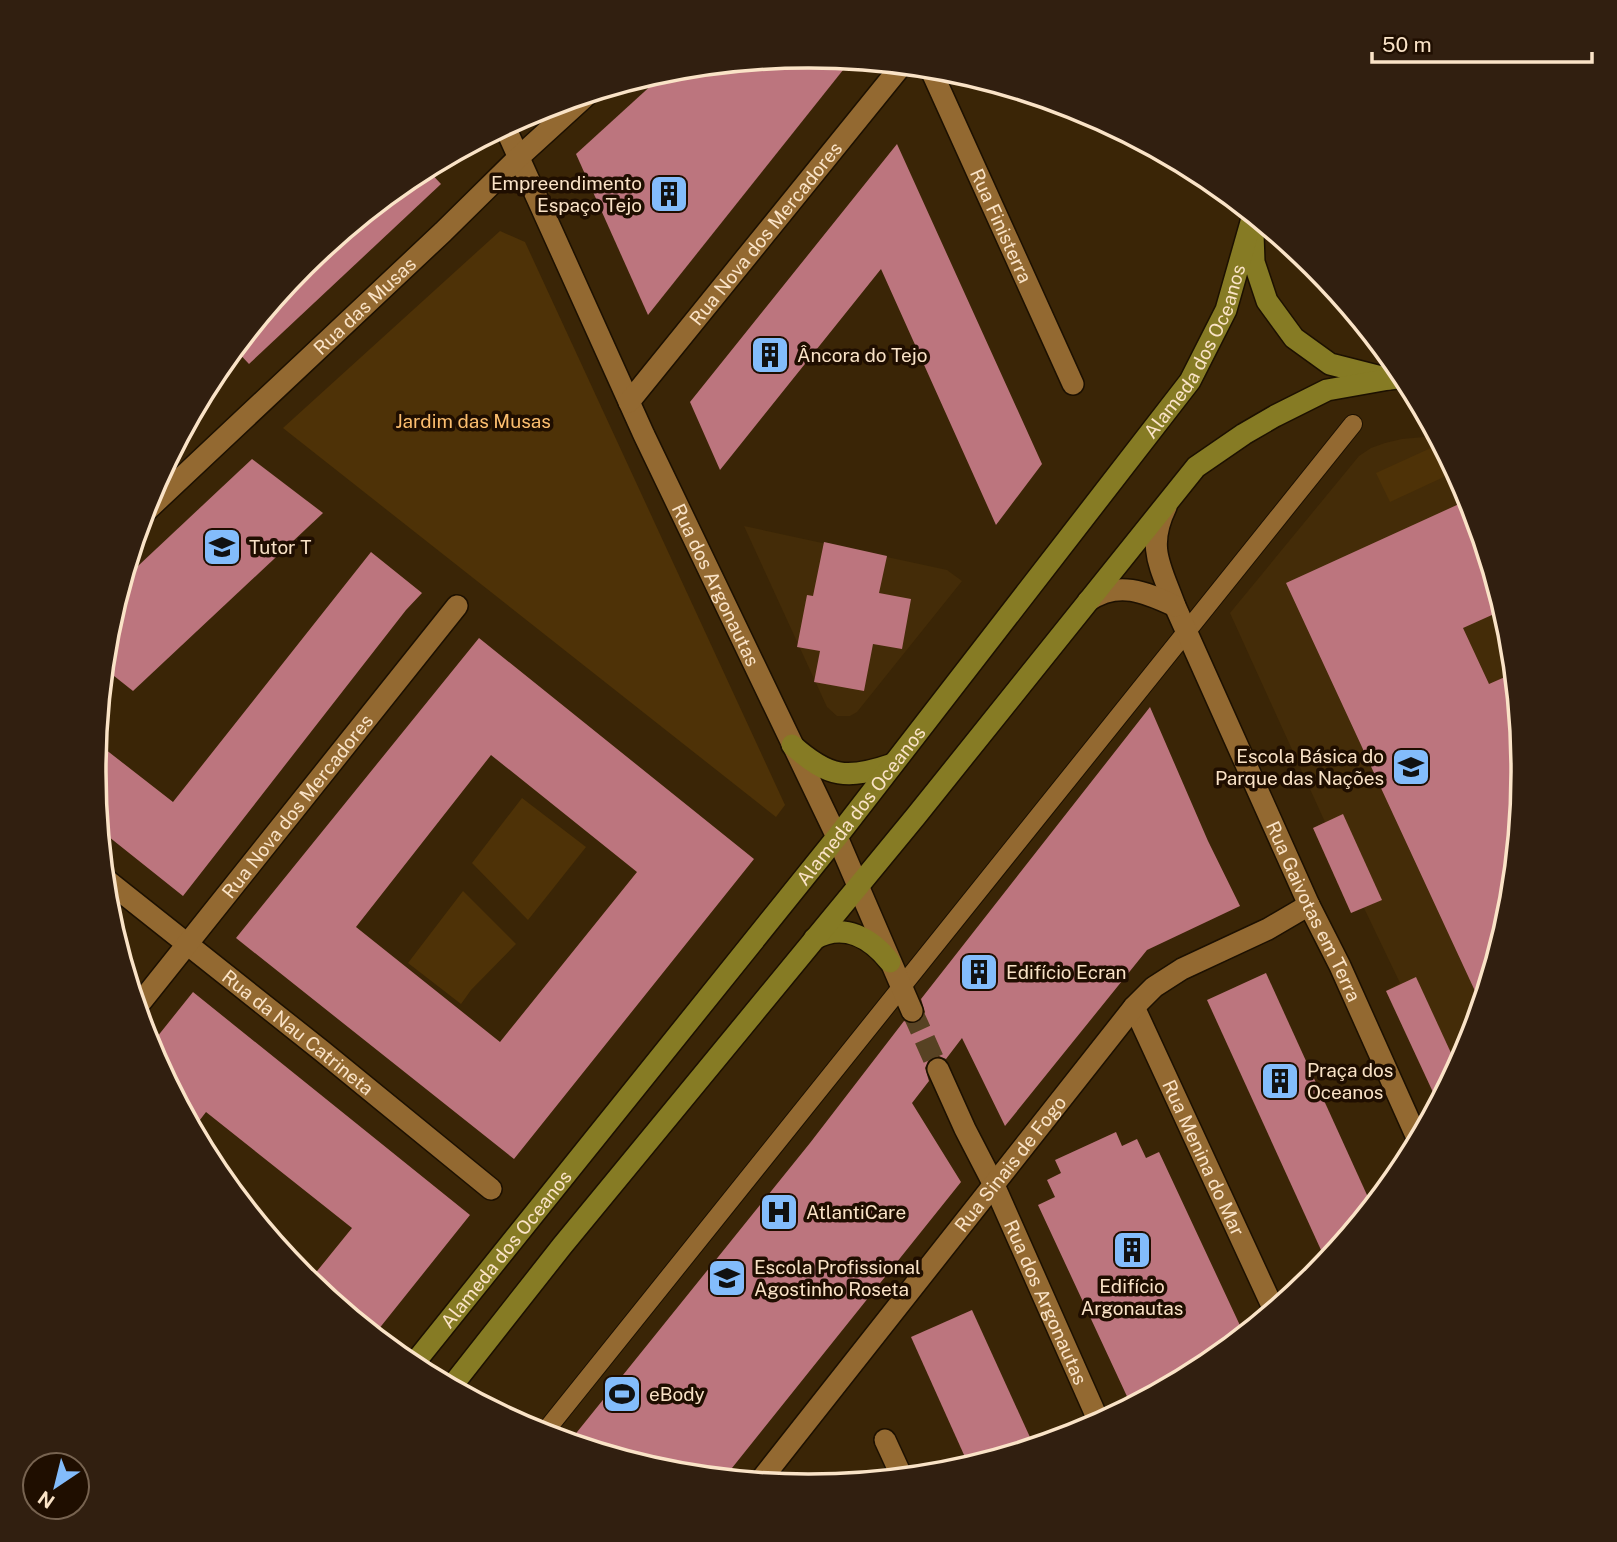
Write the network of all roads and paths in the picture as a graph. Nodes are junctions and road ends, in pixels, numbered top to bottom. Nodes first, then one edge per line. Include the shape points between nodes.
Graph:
1 (895, 74) edge
2 (936, 80) edge
3 (570, 111) edge
4 (509, 136) edge
5 (519, 158) junction
6 (1250, 225) edge
7 (1253, 227) edge
8 (1390, 376) edge
9 (1392, 379) edge
10 (1073, 384) dead end
11 (629, 402) junction
12 (1353, 425) dead end
13 (161, 497) edge
14 (1169, 500) junction
15 (1088, 601) junction
16 (457, 606) dead end
17 (1175, 606) junction
18 (1186, 632) junction
19 (792, 745) junction
20 (893, 764) junction
21 (837, 836) junction
22 (858, 886) junction
23 (116, 888) edge
24 (1309, 905) junction
25 (814, 939) junction
26 (186, 944) junction
27 (890, 962) junction
28 (901, 987) junction
29 (143, 998) edge
30 (1134, 1007) junction
31 (912, 1011) tunnel mouth
32 (938, 1069) tunnel mouth
33 (1413, 1128) edge
34 (994, 1185) junction
35 (491, 1189) dead end
36 (1270, 1301) edge
37 (420, 1356) edge
38 (457, 1380) edge
39 (1095, 1412) edge
40 (551, 1424) edge
41 (886, 1440) dead end
42 (898, 1468) edge
43 (767, 1472) edge

1 - 11 street, Rua Nova dos Mercadores
2 - 10 street, Rua Finisterra
3 - 5 street, Rua das Musas
4 - 5 street, Rua dos Argonautas
5 - 11 street, Rua dos Argonautas
5 - 13 street, Rua das Musas
6 - 20 main road, Alameda dos Oceanos via 1226,310 1190,381
7 - 8 main road via 1254,262 1267,301 1294,338 1330,363
9 - 14 main road via 1327,390 1275,416 1196,467
11 - 19 street, Rua dos Argonautas
12 - 18 street
14 - 15 main road
14 - 17 street, Rua Gaivotas em Terra via 1157,528 1156,549
15 - 17 street via 1120,589
15 - 22 main road
16 - 26 street, Rua Nova dos Mercadores
17 - 18 street, Rua Gaivotas em Terra
18 - 24 street, Rua Gaivotas em Terra
18 - 28 street
19 - 20 main road via 834,772 856,775
19 - 21 street, Rua dos Argonautas
20 - 21 main road, Alameda dos Oceanos
21 - 22 street, Rua dos Argonautas
21 - 37 main road, Alameda dos Oceanos
22 - 25 main road
22 - 27 street, Rua dos Argonautas
23 - 26 street, Rua da Nau Catrineta
24 - 30 street, Rua Sinais de Fogo via 1182,969
24 - 33 street, Rua Gaivotas em Terra
25 - 27 main road via 832,932 852,934 871,942
25 - 38 main road
26 - 29 street, Rua Nova dos Mercadores
26 - 35 street, Rua da Nau Catrineta
27 - 28 street, Rua dos Argonautas
28 - 31 street, Rua dos Argonautas
28 - 40 street
30 - 34 street, Rua Sinais de Fogo
30 - 36 street, Rua Menina do Mar
32 - 34 street, Rua dos Argonautas
34 - 39 street, Rua dos Argonautas
34 - 43 street, Rua Sinais de Fogo
41 - 42 street

